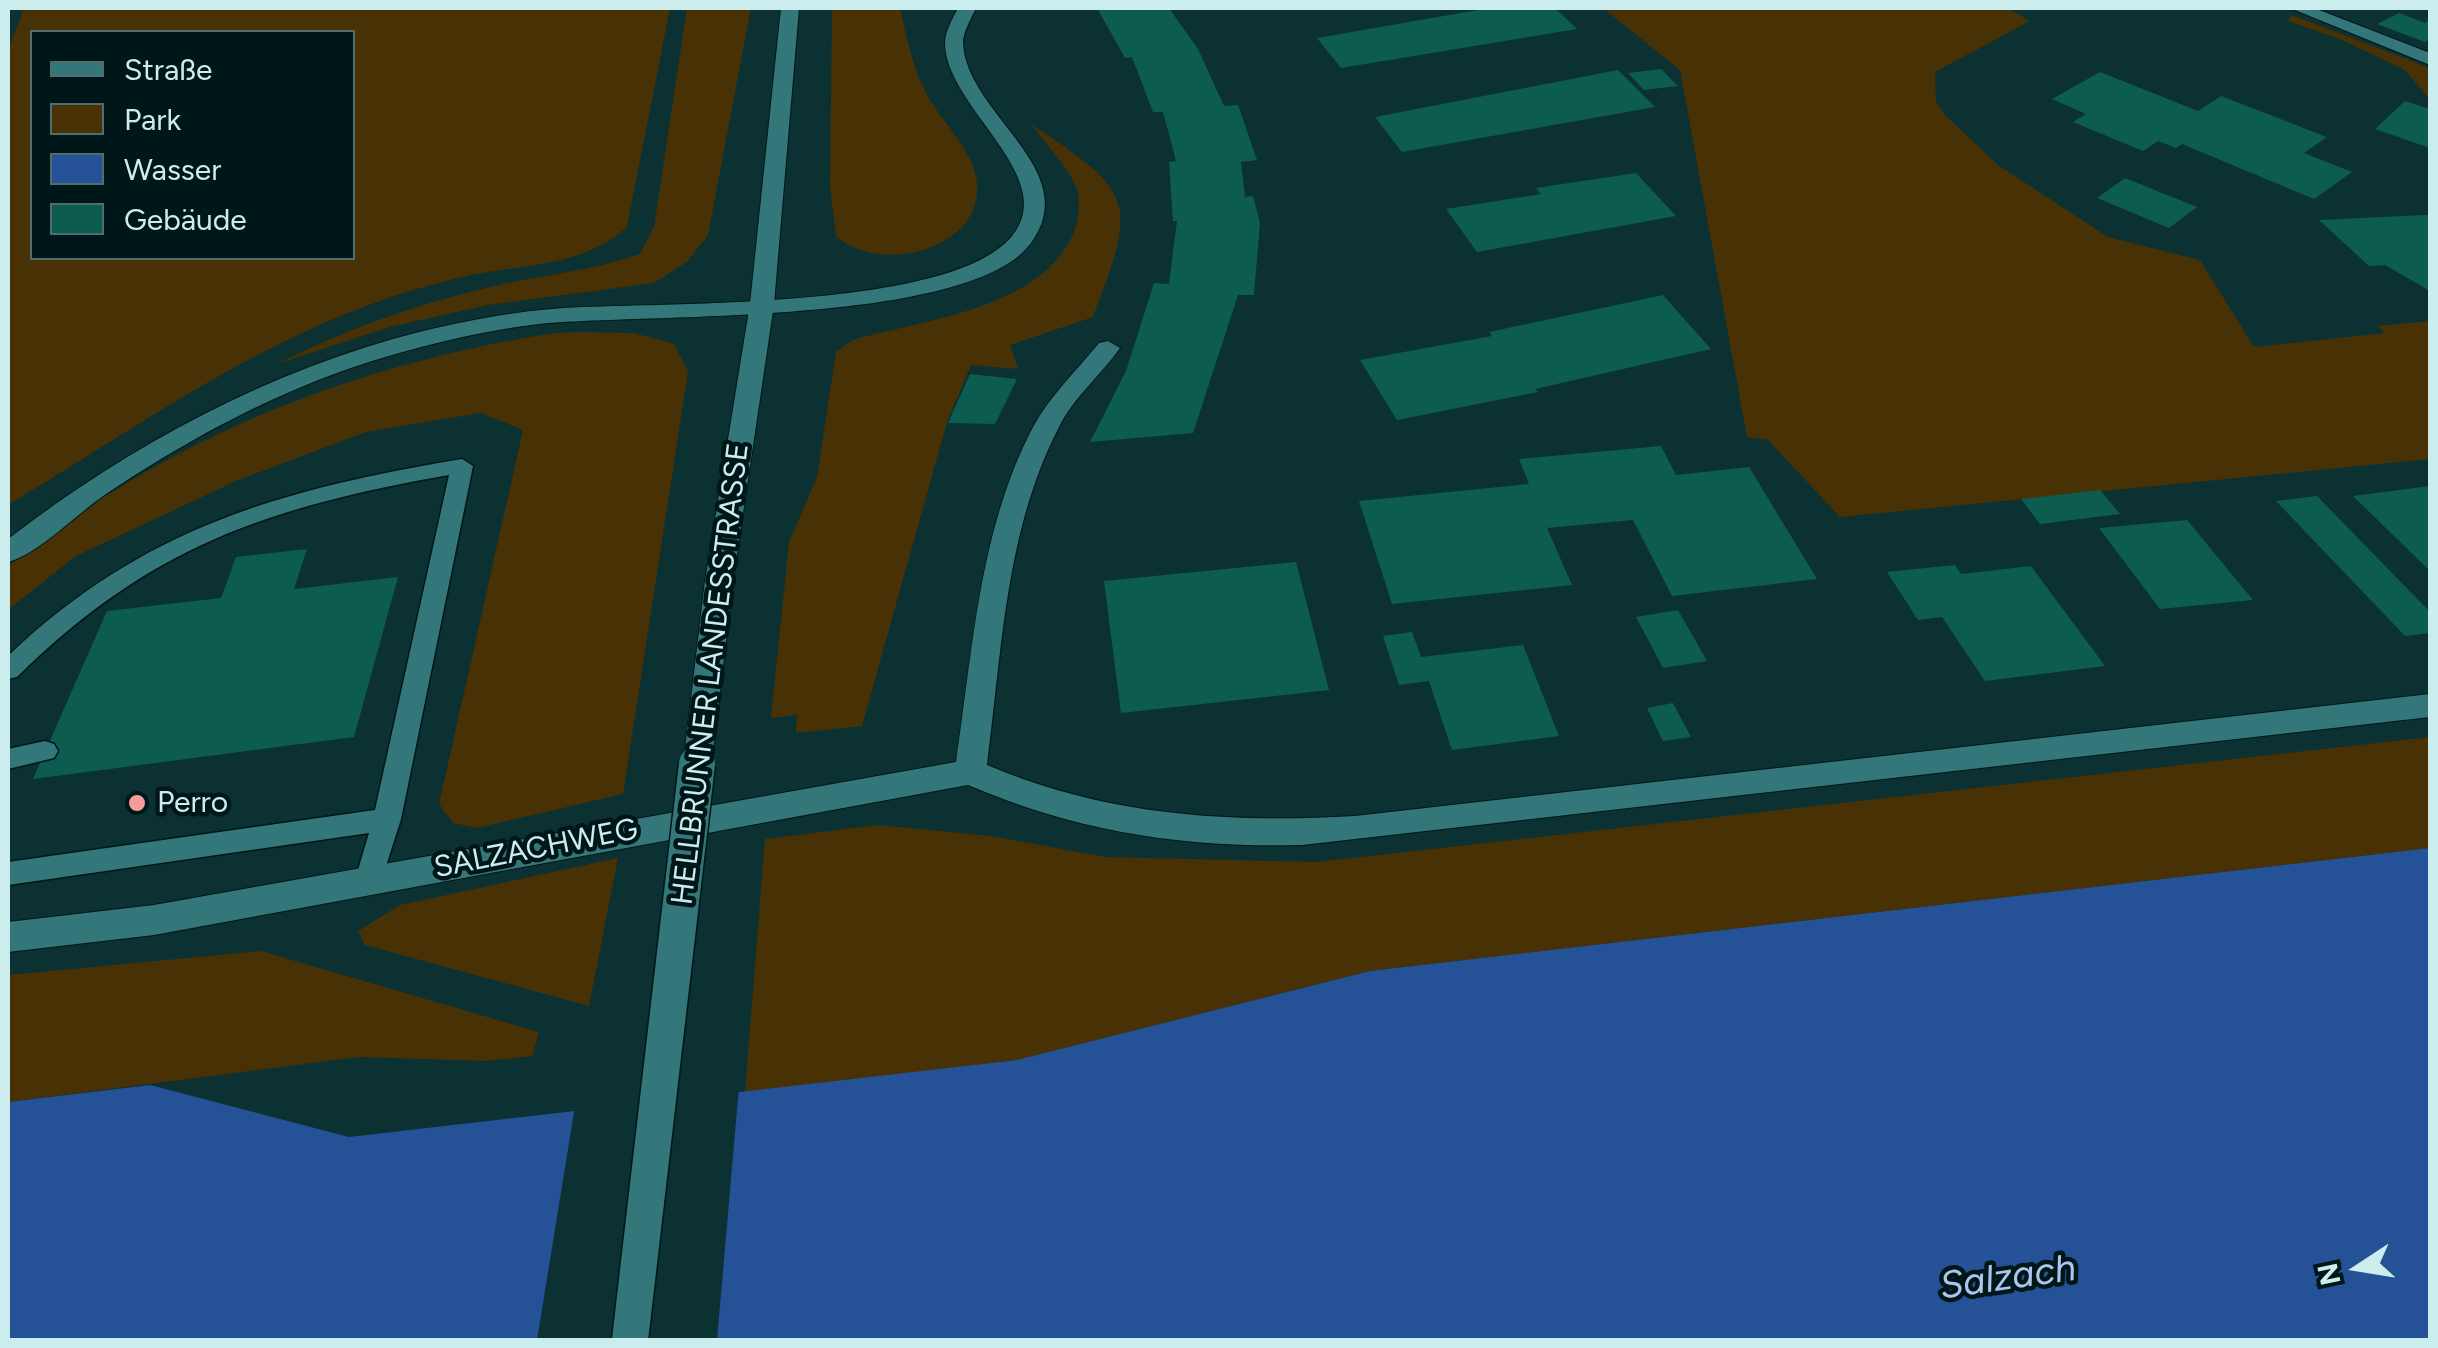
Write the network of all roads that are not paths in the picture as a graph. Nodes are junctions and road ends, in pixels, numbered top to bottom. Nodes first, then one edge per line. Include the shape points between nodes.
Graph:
1 (790, 8) edge
2 (967, 8) edge
3 (2299, 8) edge
4 (2428, 56) edge
5 (762, 304) junction
6 (1108, 348) dead end
7 (8, 553) edge
8 (8, 670) edge
9 (2430, 706) edge
10 (46, 751) dead end
11 (8, 759) edge
12 (970, 772) junction
13 (387, 820) junction
14 (8, 874) edge
15 (369, 880) junction
16 (8, 938) edge
17 (630, 1340) edge

1 - 5 street, HELLBRUNNER LANDESSTRASSE
2 - 5 street via 954,34 955,60 975,100 1030,174 1036,210 1030,228 1008,254 957,279
3 - 4 street
5 - 7 street via 517,320 388,348 269,389 102,486
5 - 17 street, HELLBRUNNER LANDESSTRASSE, bridge via 719,581
6 - 12 street via 1048,423 1025,471 1004,552
8 - 13 lane via 86,596 195,536 332,489 462,466
9 - 12 street via 1268,835 1192,834 1114,822 1016,794
10 - 11 lane
12 - 15 street, SALZACHWEG
13 - 14 lane
13 - 15 lane
15 - 16 street, SALZACHWEG via 154,920

